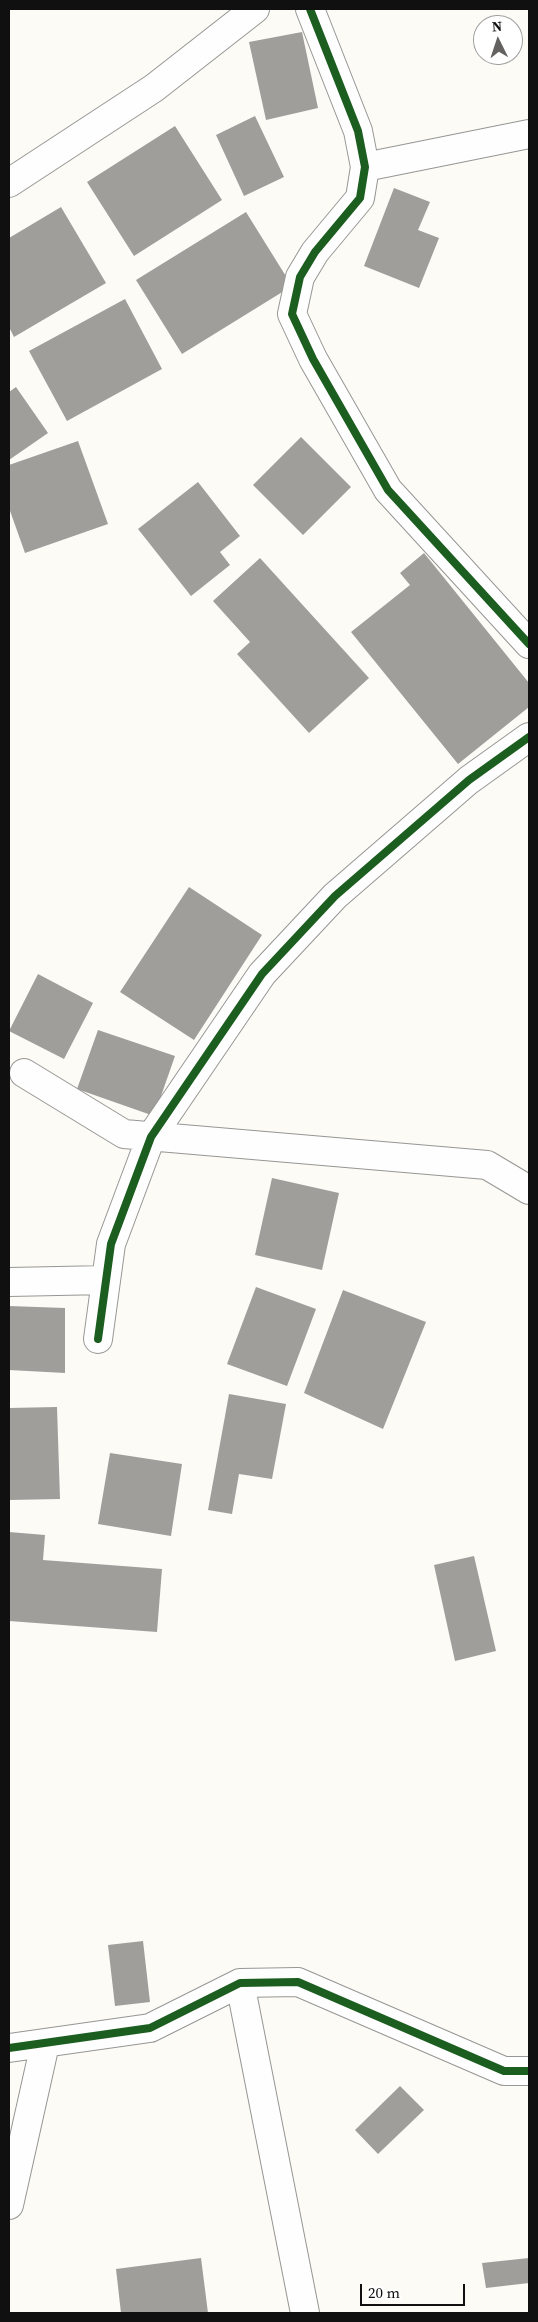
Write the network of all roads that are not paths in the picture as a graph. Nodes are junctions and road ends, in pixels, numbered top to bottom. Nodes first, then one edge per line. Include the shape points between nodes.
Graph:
1 (255, 9) edge
2 (310, 9) edge
3 (529, 134) edge
4 (365, 168) junction
5 (9, 183) edge
6 (529, 644) edge
7 (529, 737) edge
8 (24, 1073) dead end
9 (151, 1137) junction
10 (529, 1190) edge
11 (106, 1280) junction
12 (9, 1282) edge
13 (98, 1339) dead end
14 (240, 1983) junction
15 (45, 2044) junction
16 (9, 2048) edge
17 (529, 2071) edge
18 (9, 2205) edge
19 (305, 2313) edge

1 - 5 street via 154,88
2 - 4 street via 358,131
3 - 4 street
4 - 6 street via 360,198 315,252 300,277 292,314 313,359 388,490
7 - 9 street via 469,780 335,896 262,974
8 - 9 street via 124,1134
9 - 10 street via 487,1165
9 - 11 street via 111,1244
11 - 12 street
11 - 13 street
14 - 15 street via 150,2028
14 - 17 street via 298,1982 504,2071
14 - 19 street
15 - 16 street
15 - 18 street

